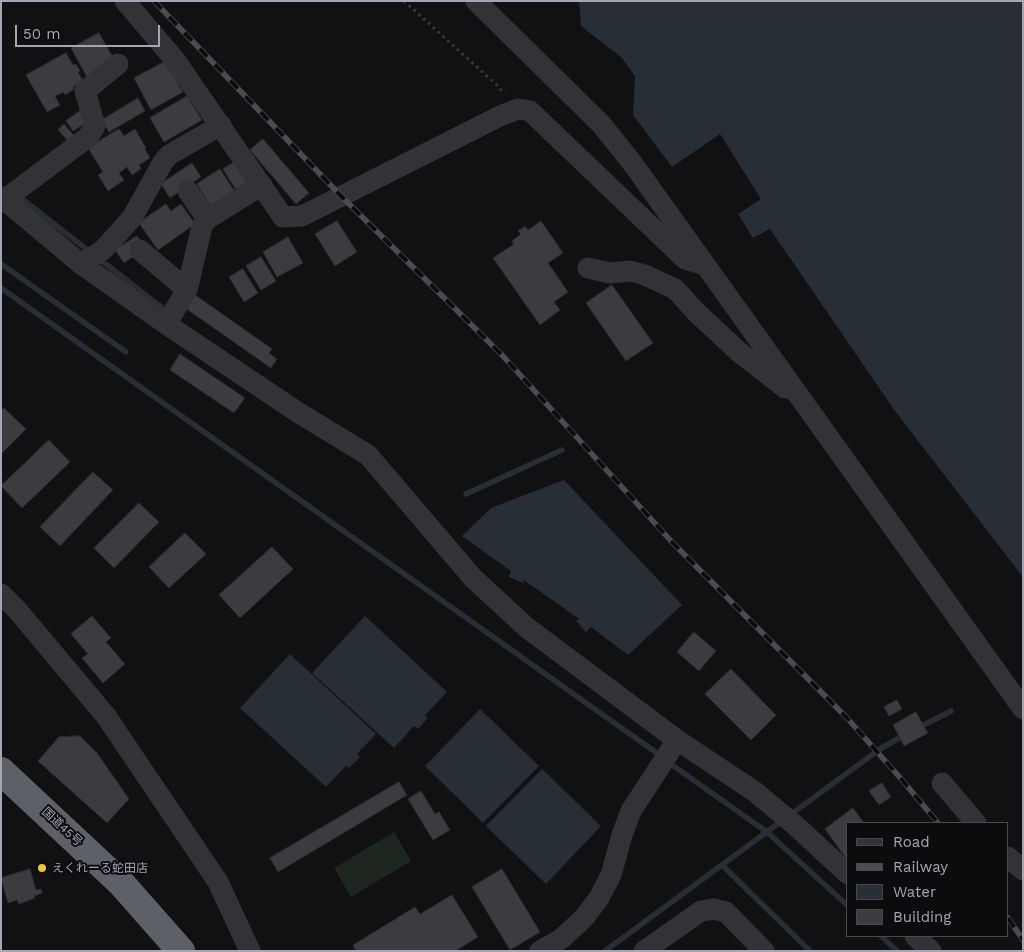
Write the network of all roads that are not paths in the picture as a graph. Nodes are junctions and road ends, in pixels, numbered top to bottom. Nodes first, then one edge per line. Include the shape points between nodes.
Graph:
1 (126, 1) edge
2 (476, 1) edge
3 (118, 64) dead end
4 (221, 125) junction
5 (262, 185) junction
6 (188, 191) dead end
7 (8, 196) edge
8 (207, 219) junction
9 (140, 250) dead end
10 (81, 264) junction
11 (706, 265) junction
12 (588, 268) dead end
13 (188, 290) junction
14 (166, 324) junction
15 (804, 402) junction
16 (1, 594) edge
17 (1023, 709) edge
18 (677, 740) junction
19 (1, 771) edge
20 (942, 783) dead end
21 (975, 822) edge
22 (1009, 858) edge
23 (1023, 870) edge
24 (846, 872) edge
25 (916, 937) edge
26 (181, 951) edge
27 (250, 951) edge
28 (540, 951) edge
29 (644, 951) edge
30 (764, 951) edge
31 (931, 951) edge

1 - 4 street via 175,60
2 - 11 street via 602,125
3 - 7 street via 85,90 95,126 88,138
4 - 5 street
4 - 10 street via 169,155 137,211 103,250
5 - 8 street
5 - 11 street via 284,217 302,216 518,109 530,112 685,259
6 - 8 street
7 - 10 street
8 - 13 street via 202,226
9 - 13 street
10 - 14 street
11 - 15 street
12 - 15 street via 610,273 631,271 675,289 739,352
13 - 14 street
14 - 18 street via 368,454 473,578 526,627
15 - 17 street
16 - 27 street via 106,716 218,882
18 - 24 street via 754,791
18 - 28 street via 631,811 611,875 599,898 584,918
19 - 26 highway, 国道45号 via 121,883
20 - 21 street
22 - 23 street
25 - 31 street
29 - 30 street via 701,911 714,909 726,912

